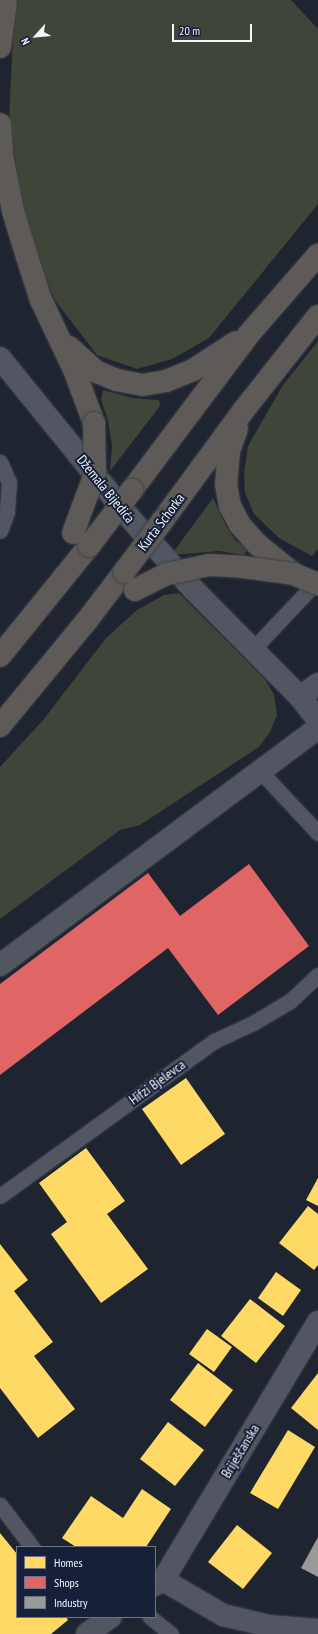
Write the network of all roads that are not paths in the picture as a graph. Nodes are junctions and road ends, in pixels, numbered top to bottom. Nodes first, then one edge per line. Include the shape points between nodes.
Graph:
1 (6, 0) edge
2 (0, 47) edge
3 (0, 124) edge
4 (318, 255) edge
5 (318, 316) edge
6 (249, 334) junction
7 (60, 337) junction
8 (0, 358) edge
9 (243, 411) junction
10 (0, 462) edge
11 (0, 531) edge
12 (81, 539) junction
13 (294, 574) junction
14 (318, 580) edge
15 (318, 584) edge
16 (85, 623) junction
17 (253, 649) junction
18 (0, 656) edge
19 (318, 684) edge
20 (300, 697) junction
21 (318, 720) edge
22 (0, 726) edge
23 (318, 728) edge
24 (260, 771) junction
25 (318, 833) edge
26 (0, 965) edge
27 (318, 975) edge
28 (0, 1196) edge
29 (318, 1322) edge
30 (0, 1505) edge
31 (31, 1546) edge
32 (159, 1582) edge
33 (105, 1618) edge
34 (151, 1618) edge
35 (318, 1630) edge
36 (87, 1634) edge
37 (171, 1634) edge

1 - 2 main road
3 - 7 main road via 2,155 13,211 41,300
4 - 6 main road
5 - 9 main road, Kurta Schorka
6 - 7 main road via 193,370 166,381 143,385 96,372
6 - 12 main road, bridge via 132,490
7 - 12 main road, bridge via 94,422 95,474
8 - 17 street, Džemala Bijedića via 129,517 193,589
9 - 13 main road via 229,451 226,484 230,506 240,525 258,545
9 - 16 main road, Kurta Schorka, bridge
10 - 11 lane via 9,482 7,512
12 - 18 main road via 62,580
13 - 15 main road, bridge
13 - 16 main road, bridge via 209,565 167,574 135,590
14 - 17 lane
16 - 22 main road, Kurta Schorka
17 - 20 street
19 - 20 street
20 - 21 street
23 - 24 street
24 - 25 lane
24 - 26 street
27 - 28 lane, Hifzi Bjelevca via 290,1000 253,1023 214,1041
29 - 32 street, Briješčanska
30 - 31 lane
32 - 35 street via 223,1615 269,1626
33 - 36 street
34 - 37 lane

